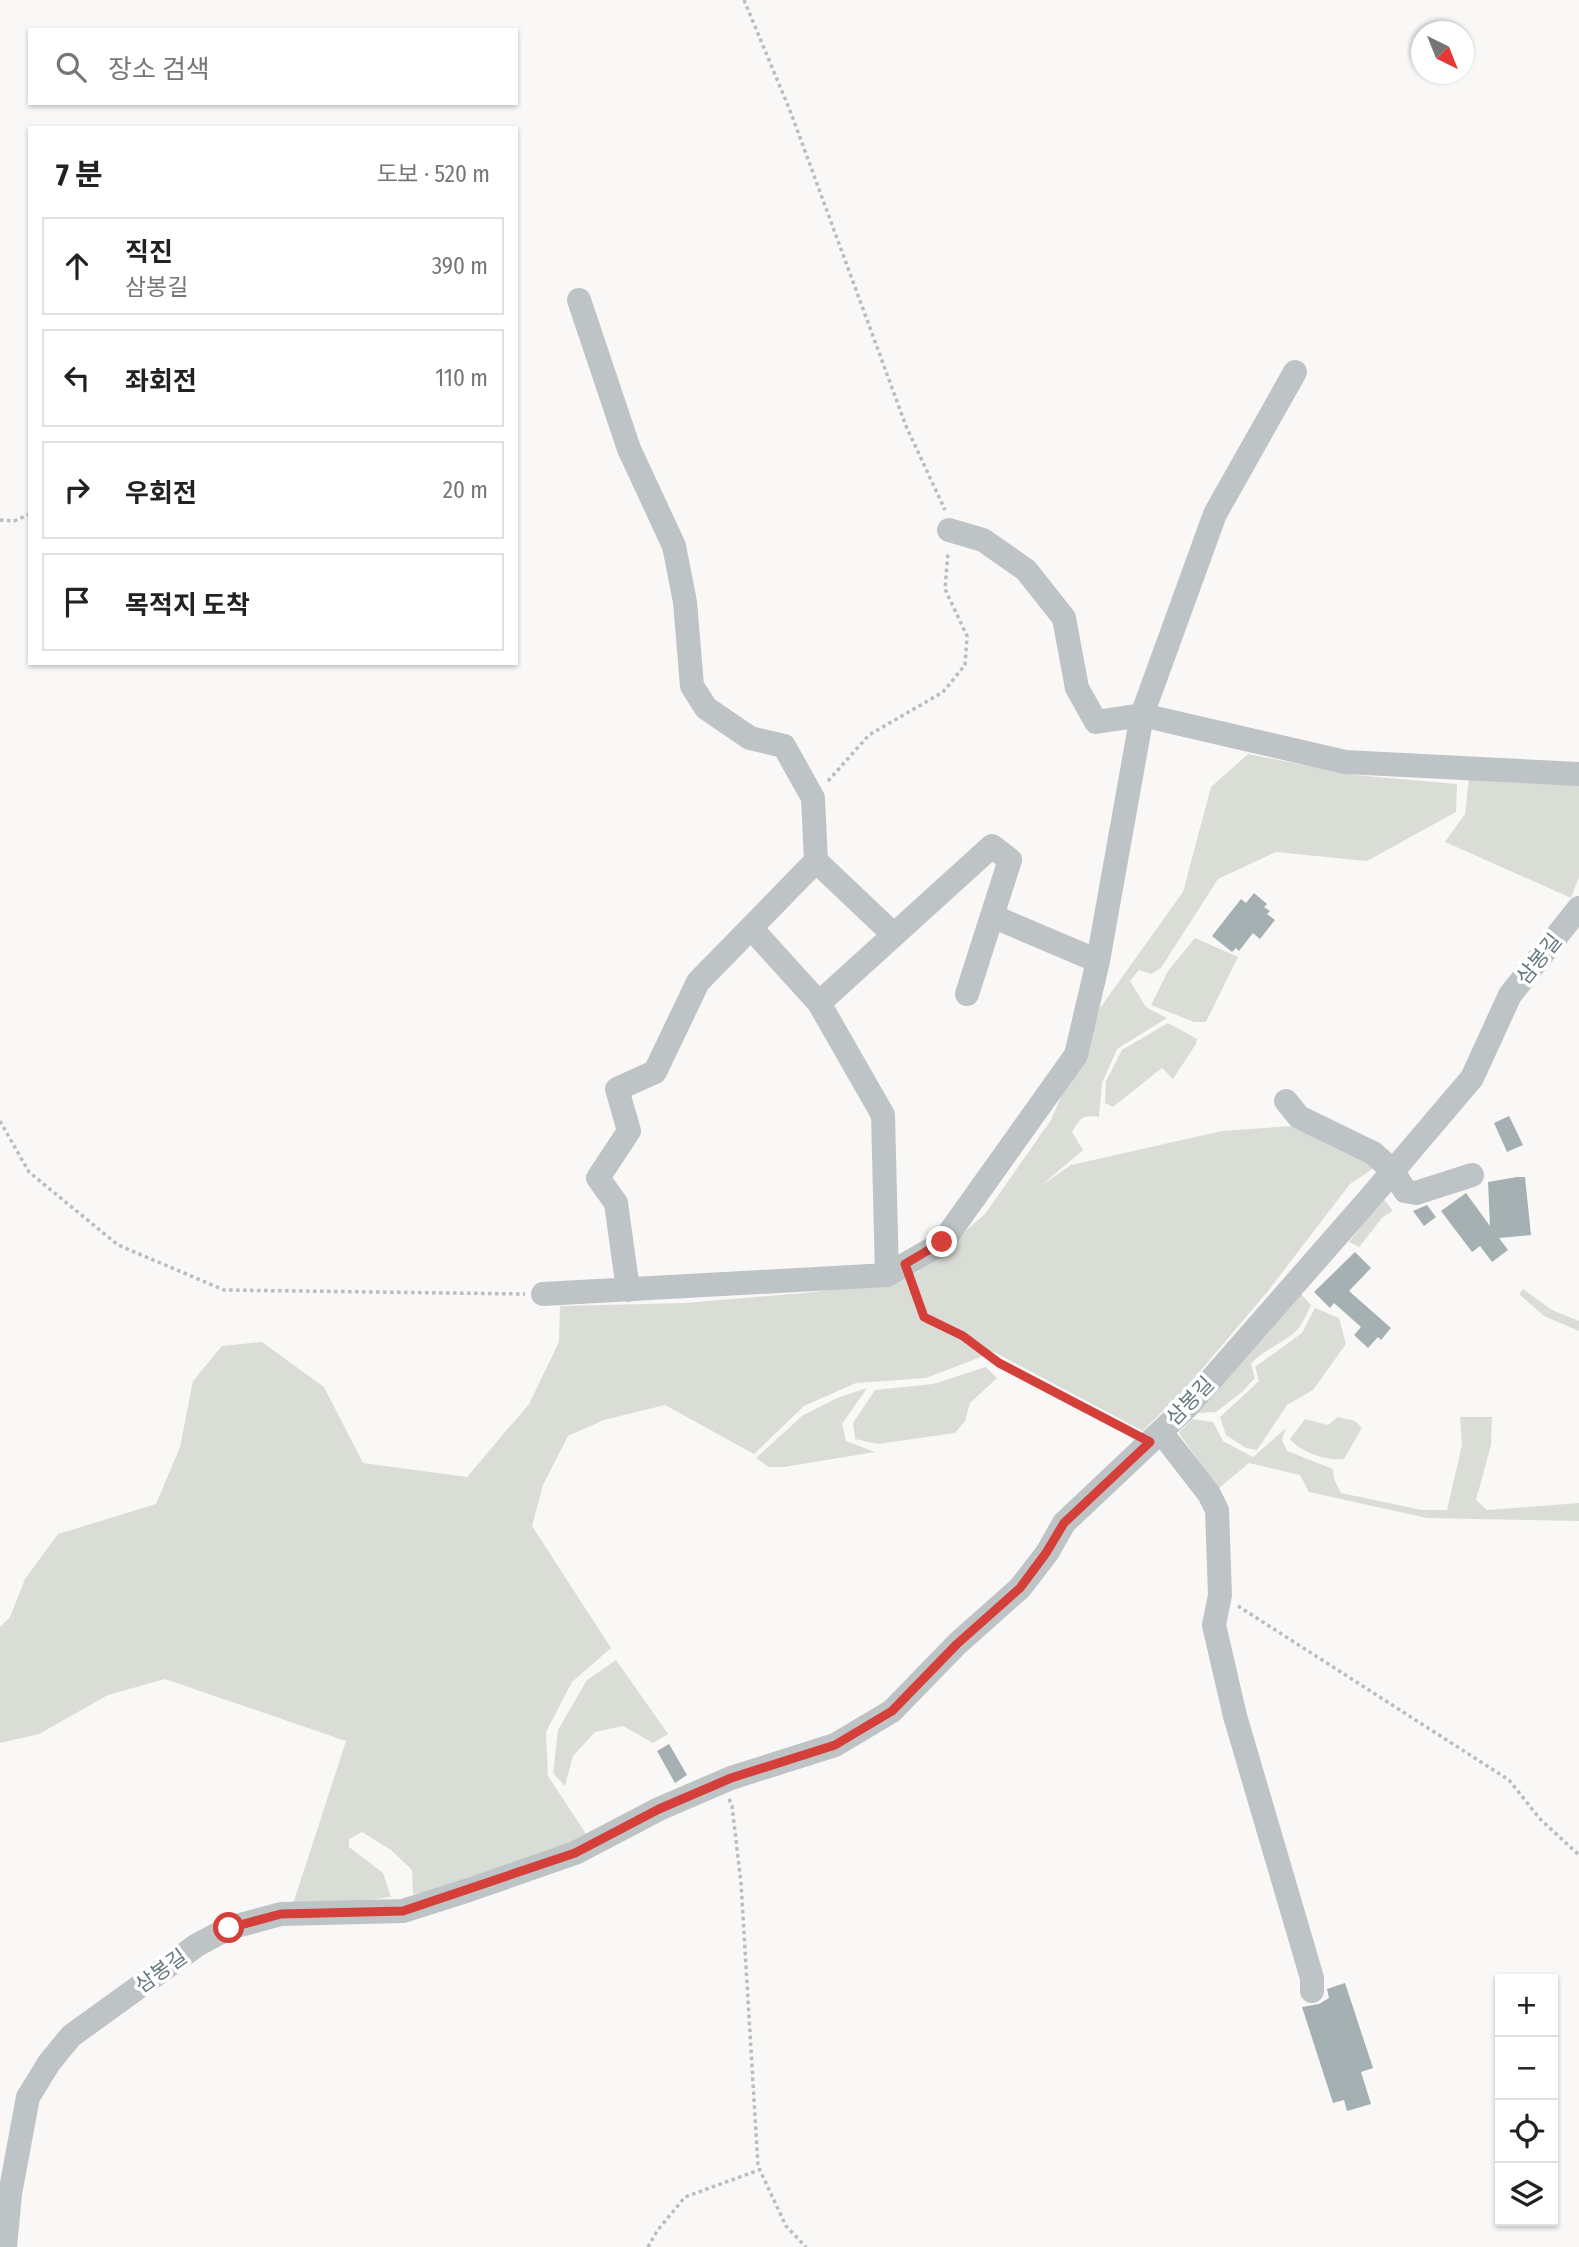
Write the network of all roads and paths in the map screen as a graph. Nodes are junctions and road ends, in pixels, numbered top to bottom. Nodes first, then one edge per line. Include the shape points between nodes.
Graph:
1 (744, 0) edge
2 (579, 300) dead end
3 (1295, 372) dead end
4 (28, 515) edge
5 (0, 520) edge
6 (949, 530) junction
7 (1142, 715) junction
8 (1579, 774) edge
9 (813, 798) junction
10 (816, 861) junction
11 (1579, 908) edge
12 (992, 916) junction
13 (751, 928) junction
14 (894, 935) junction
15 (1098, 961) junction
16 (967, 994) dead end
17 (819, 1003) junction
18 (1286, 1101) dead end
19 (0, 1121) edge
20 (1393, 1171) junction
21 (1472, 1175) dead end
22 (896, 1270) junction
23 (628, 1290) junction
24 (543, 1294) joint
25 (1155, 1437) junction
26 (1220, 1595) junction
27 (723, 1782) junction
28 (1579, 1855) edge
29 (1312, 1991) dead end
30 (760, 2169) junction
31 (5, 2247) edge
32 (648, 2247) edge
33 (806, 2247) edge

1 - 6 path
2 - 9 street via 629,449 674,546 685,602 692,686 706,708 750,738 784,746
3 - 7 street via 1215,514
4 - 5 path via 14,521
6 - 7 street via 983,540 1026,570 1065,618 1077,688 1096,722
6 - 9 path via 945,589 967,636 965,665 943,692 869,735
7 - 8 street via 1345,762
7 - 15 street
9 - 10 street
10 - 13 street
10 - 14 street
11 - 20 street, 삼봉길 via 1510,995 1472,1078
12 - 14 street via 1010,860 992,846
12 - 15 street
12 - 16 street
13 - 17 street
13 - 23 street via 698,982 655,1072 617,1089 629,1131 598,1178 617,1203
14 - 17 street
15 - 22 street via 1076,1055 942,1242
17 - 22 street via 883,1115
18 - 20 street via 1299,1117 1373,1153
19 - 24 path via 29,1172 118,1245 224,1290
20 - 21 street via 1405,1191 1416,1193
20 - 25 street, 삼봉길 via 1188,1406
22 - 23 street
22 - 25 path via 924,1317 963,1336 999,1363
23 - 24 street
25 - 26 street via 1209,1494 1217,1510
25 - 27 street, 삼봉길 via 1064,1523 1020,1588 892,1711 835,1745
26 - 28 path via 1509,1780 1540,1819
26 - 29 street via 1214,1625 1235,1716 1312,1978
27 - 30 path via 732,1806 741,1883
27 - 31 street, 삼봉길 via 575,1853 403,1911 281,1914 229,1928 197,1945 71,2036 49,2063 28,2097
30 - 32 path via 685,2197
30 - 33 path via 786,2227

